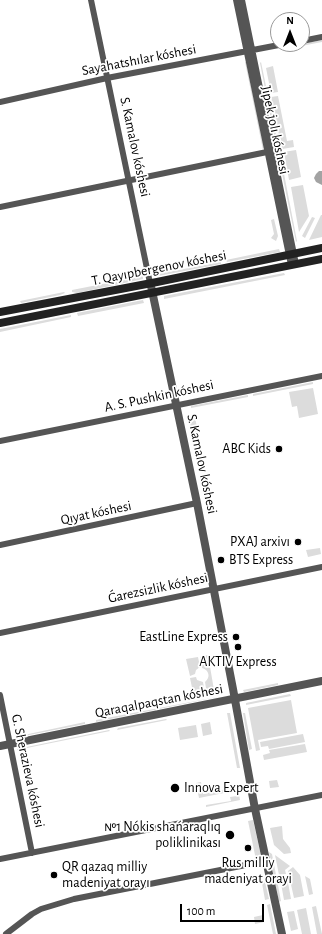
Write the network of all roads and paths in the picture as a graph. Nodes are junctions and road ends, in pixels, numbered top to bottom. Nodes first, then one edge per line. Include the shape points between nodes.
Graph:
1 (91, 0) edge
2 (236, 0) edge
3 (242, 0) edge
4 (322, 37) edge
5 (310, 39) edge
6 (270, 47) edge
7 (250, 51) junction
8 (107, 78) junction
9 (0, 102) edge
10 (268, 152) junction
11 (129, 181) junction
12 (0, 207) edge
13 (322, 248) edge
14 (292, 254) junction
15 (322, 259) edge
16 (294, 264) junction
17 (150, 283) junction
18 (152, 293) junction
19 (0, 312) edge
20 (0, 322) edge
21 (322, 376) edge
22 (176, 405) junction
23 (0, 441) edge
24 (197, 504) junction
25 (0, 545) edge
26 (322, 567) edge
27 (213, 589) junction
28 (0, 633) edge
29 (322, 681) edge
30 (0, 695) edge
31 (235, 699) junction
32 (10, 744) junction
33 (0, 746) edge
34 (322, 795) edge
35 (255, 809) junction
36 (32, 852) junction
37 (0, 859) edge
38 (266, 861) junction
39 (6, 934) edge
40 (282, 934) edge

1 - 8 street, S. Kamalov kóshesi
2 - 7 street, Jipek jolı kóshesi
3 - 7 street, Jipek jolı kóshesi
4 - 5 street
6 - 7 street, Sayahatshılar kóshesi
7 - 8 street, Sayahatshılar kóshesi
7 - 10 street, Jipek jolı kóshesi
7 - 14 street, Jipek jolı kóshesi
8 - 9 street, Sayahatshılar kóshesi
8 - 11 street, S. Kamalov kóshesi
10 - 11 street
10 - 14 street, Jipek jolı kóshesi
11 - 12 street
11 - 17 street, S. Kamalov kóshesi
13 - 14 main road, T. Qayıpbergenov kóshesi
14 - 16 street, Jipek jolı kóshesi
14 - 17 main road, T. Qayıpbergenov kóshesi
15 - 16 main road, T. Qayıpbergenov kóshesi
16 - 18 main road, T. Qayıpbergenov kóshesi
17 - 18 street, S. Kamalov kóshesi
17 - 19 main road, T. Qayıpbergenov kóshesi
18 - 20 main road, T. Qayıpbergenov kóshesi
18 - 22 street, S. Kamalov kóshesi
21 - 22 street, A. S. Pushkin kóshesi
22 - 23 street, A. S. Pushkin kóshesi
22 - 24 street, S. Kamalov kóshesi
24 - 25 street, Qıyat kóshesi
24 - 27 street, S. Kamalov kóshesi
26 - 27 street, Ǵarezsizlik kóshesi
27 - 28 street, Ǵarezsizlik kóshesi
27 - 31 street, S. Kamalov kóshesi
29 - 31 street, Qaraqalpaqstan kóshesi
30 - 32 street, G. Sherazieva kóshesi
31 - 32 street, Qaraqalpaqstan kóshesi
31 - 35 street, S. Kamalov kóshesi
32 - 33 street, Qaraqalpaqstan kóshesi
32 - 36 street, G. Sherazieva kóshesi
34 - 35 street
35 - 36 street
35 - 38 street, S. Kamalov kóshesi
36 - 37 street
38 - 39 street via 74,899 41,909
38 - 40 street, S. Kamalov kóshesi

